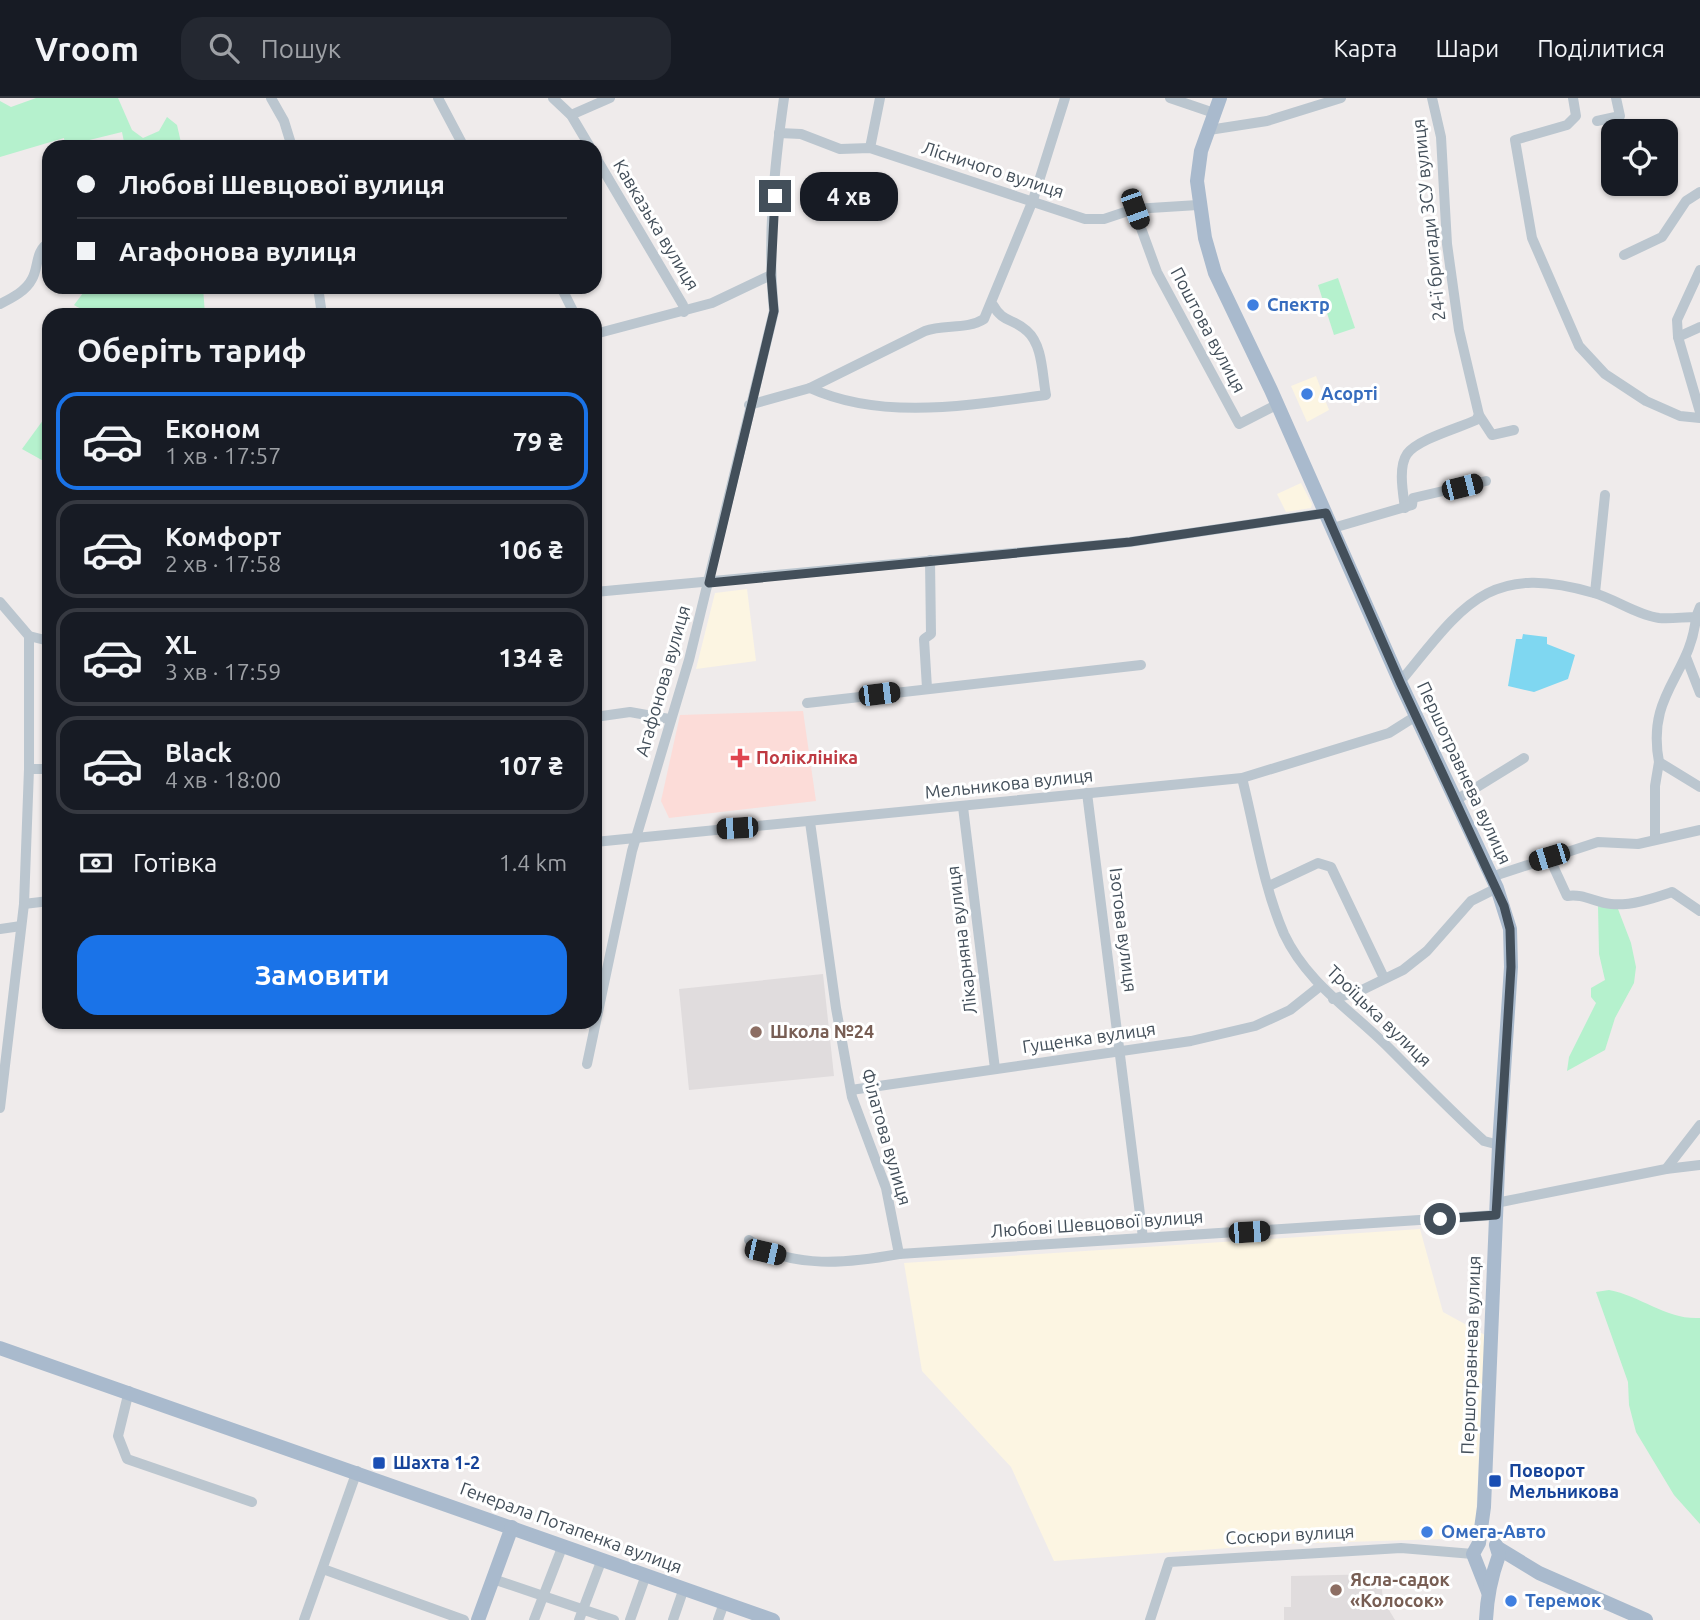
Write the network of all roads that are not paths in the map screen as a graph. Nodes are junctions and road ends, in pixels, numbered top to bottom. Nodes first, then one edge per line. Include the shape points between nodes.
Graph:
1 (271, 98) edge
2 (438, 98) edge
3 (552, 98) edge
4 (610, 98) edge
5 (784, 98) edge
6 (880, 98) edge
7 (1065, 98) edge
8 (1170, 98) edge
9 (1220, 98) edge
10 (1341, 98) edge
11 (1432, 98) edge
12 (1573, 98) edge
13 (1616, 98) edge
14 (1214, 113) junction
15 (571, 115) junction
16 (1597, 121) dead end
17 (1209, 130) junction
18 (779, 133) junction
19 (290, 140) edge
20 (460, 140) edge
21 (586, 140) edge
22 (870, 148) junction
23 (602, 168) edge
24 (1700, 192) edge
25 (1033, 200) junction
26 (1198, 205) junction
27 (1135, 209) junction
28 (42, 251) edge
29 (1624, 255) dead end
30 (1700, 270) edge
31 (771, 275) junction
32 (0, 304) edge
33 (993, 305) junction
34 (684, 312) junction
35 (1700, 327) edge
36 (602, 332) edge
37 (1678, 337) junction
38 (810, 387) junction
39 (1278, 404) junction
40 (749, 405) junction
41 (1700, 412) edge
42 (1479, 415) junction
43 (1700, 418) edge
44 (1514, 430) dead end
45 (1486, 481) dead end
46 (1605, 495) dead end
47 (1405, 508) junction
48 (1326, 513) junction
49 (1333, 528) junction
50 (930, 560) junction
51 (709, 583) junction
52 (602, 591) edge
53 (1595, 593) junction
54 (0, 602) edge
55 (1698, 612) edge
56 (29, 636) junction
57 (42, 639) edge
58 (1686, 657) junction
59 (1140, 665) dead end
60 (1400, 682) junction
61 (927, 688) junction
62 (1700, 693) edge
63 (807, 703) dead end
64 (602, 716) edge
65 (1416, 716) junction
66 (669, 719) junction
67 (1524, 758) dead end
68 (1659, 762) junction
69 (29, 769) junction
70 (42, 769) edge
71 (1242, 778) junction
72 (1700, 787) edge
73 (1087, 793) junction
74 (1455, 800) junction
75 (963, 807) junction
76 (810, 822) junction
77 (1700, 830) edge
78 (638, 836) junction
79 (1655, 839) junction
80 (602, 841) edge
81 (1549, 857) junction
82 (1494, 882) junction
83 (1269, 886) junction
84 (42, 902) edge
85 (23, 904) junction
86 (1700, 911) edge
87 (21, 926) junction
88 (0, 929) edge
89 (1384, 978) junction
90 (1320, 987) junction
91 (602, 993) edge
92 (1333, 999) junction
93 (594, 1029) edge
94 (1121, 1051) junction
95 (587, 1064) dead end
96 (995, 1069) junction
97 (851, 1090) junction
98 (1, 1094) edge
99 (0, 1108) edge
100 (1700, 1125) edge
101 (1499, 1145) junction
102 (1700, 1165) edge
103 (1666, 1170) junction
104 (1496, 1209) junction
105 (1143, 1238) junction
106 (749, 1240) dead end
107 (899, 1254) junction
108 (0, 1348) edge
109 (129, 1391) junction
110 (357, 1471) junction
111 (252, 1502) dead end
112 (1484, 1507) junction
113 (512, 1527) junction
114 (563, 1545) junction
115 (1497, 1547) junction
116 (1475, 1552) junction
117 (601, 1559) junction
118 (1493, 1565) junction
119 (323, 1569) junction
120 (646, 1574) junction
121 (492, 1578) junction
122 (684, 1588) junction
123 (1488, 1592) junction
124 (544, 1597) junction
125 (724, 1602) junction
126 (581, 1615) edge
127 (304, 1620) edge
128 (464, 1620) edge
129 (478, 1620) edge
130 (534, 1620) edge
131 (614, 1620) edge
132 (630, 1620) edge
133 (673, 1620) edge
134 (718, 1620) edge
135 (773, 1620) edge
136 (1150, 1620) edge
137 (1486, 1620) edge
138 (1646, 1620) edge

1 - 19 street
2 - 20 street
3 - 15 street
4 - 15 street
5 - 18 street, Агафонова вулиця
6 - 22 street
7 - 25 street
8 - 14 street
9 - 14 main road, Першотравнева вулиця
10 - 17 street via 1267,121
11 - 42 street, 24-ї бригади ЗСУ вулиця via 1441,137 1447,244 1459,330
12 - 43 street via 1576,117 1567,125 1514,140 1532,238 1579,346 1605,373 1646,401 1680,416
13 - 16 street via 1620,116
14 - 17 main road, Першотравнева вулиця
15 - 21 street
17 - 26 main road, Першотравнева вулиця via 1197,181
18 - 22 street, Лісничого вулиця via 801,134 840,149
18 - 31 street, Агафонова вулиця
22 - 25 street, Лісничого вулиця
23 - 34 street, Кавказька вулиця
24 - 29 street via 1686,201 1662,237
25 - 27 street, Лісничого вулиця via 1085,219 1104,219
25 - 33 street
26 - 27 street, Лісничого вулиця
26 - 39 main road, Першотравнева вулиця via 1215,273
27 - 39 street, Поштова вулиця via 1157,272 1238,424
28 - 32 street via 32,280
30 - 37 street via 1677,320
31 - 34 street
31 - 40 street, Агафонова вулиця via 774,311
33 - 38 street via 977,324 942,325 925,331
33 - 38 street via 1000,318 1021,326 1034,340 1046,395 918,407 834,398
34 - 36 street
35 - 37 street
37 - 41 street
38 - 40 street
39 - 48 main road, Першотравнева вулиця
40 - 51 street, Агафонова вулиця
42 - 44 street via 1492,435
42 - 47 street via 1476,421 1408,453 1403,464
45 - 47 street via 1413,498 1412,505
46 - 53 street
47 - 49 street
48 - 49 main road, Першотравнева вулиця
48 - 50 street via 1130,542
49 - 60 main road, Першотравнева вулиця
50 - 51 street
50 - 61 street via 931,634 924,639
51 - 52 street
51 - 66 street, Агафонова вулиця
53 - 55 street via 1657,618
53 - 60 street via 1537,581 1498,587 1477,596
54 - 56 street
55 - 58 street
56 - 57 street
56 - 69 street
58 - 62 street
58 - 68 street via 1670,682 1657,720
59 - 61 street
60 - 65 main road, Першотравнева вулиця
61 - 63 street
64 - 66 street via 630,712
65 - 71 street, Мельникова вулиця via 1389,733
65 - 74 main road, Першотравнева вулиця
66 - 78 street, Агафонова вулиця
67 - 74 street
68 - 72 street
68 - 79 street
69 - 70 street
69 - 85 street
71 - 73 street, Мельникова вулиця
71 - 83 street, Троїцька вулиця
73 - 75 street, Мельникова вулиця
73 - 94 street, Ізотова вулиця
74 - 82 main road, Першотравнева вулиця
75 - 76 street, Мельникова вулиця
75 - 96 street, Лікарняна вулиця
76 - 78 street, Мельникова вулиця
76 - 97 street, Філатова вулиця
77 - 79 street
78 - 80 street, Мельникова вулиця
78 - 91 street, Агафонова вулиця
79 - 81 street via 1638,844 1598,842
81 - 82 street
81 - 86 street via 1567,896 1612,905 1672,892
82 - 89 street via 1419,959
82 - 101 main road, Першотравнева вулиця via 1510,929 1511,967
83 - 89 street, Троїцька вулиця via 1318,863 1331,867
83 - 90 street, Троїцька вулиця via 1284,934
84 - 85 street
85 - 87 street
87 - 88 street
87 - 98 street
89 - 92 street
90 - 92 street, Троїцька вулиця
90 - 94 street, Гущенка вулиця via 1290,1010 1255,1026
92 - 101 street, Троїцька вулиця via 1484,1141
93 - 95 street, Агафонова вулиця
94 - 96 street, Гущенка вулиця
94 - 105 street, Ізотова вулиця
96 - 97 street, Гущенка вулиця
97 - 107 street, Філатова вулиця via 886,1188
98 - 99 street
100 - 103 street
101 - 104 main road, Першотравнева вулиця
102 - 103 street, Любові Шевцової вулиця
103 - 104 street, Любові Шевцової вулиця
104 - 105 street, Любові Шевцової вулиця
104 - 112 main road, Першотравнева вулиця
105 - 107 street, Любові Шевцової вулиця
106 - 107 street, Любові Шевцової вулиця via 765,1252 800,1261 861,1261
108 - 109 main road, Генерала Потапенка вулиця
109 - 110 main road, Генерала Потапенка вулиця
109 - 111 street via 118,1436 127,1459
110 - 113 main road, Генерала Потапенка вулиця
110 - 119 street
112 - 115 main road, Першотравнева вулиця
112 - 116 main road, Першотравнева вулиця
113 - 114 main road, Генерала Потапенка вулиця
113 - 121 main road
114 - 117 main road, Генерала Потапенка вулиця
114 - 124 street
115 - 116 main road via 1488,1541
115 - 118 main road via 1499,1555
115 - 138 main road via 1539,1573
116 - 118 main road via 1483,1566
116 - 123 main road
116 - 136 street, Сосюри вулиця via 1401,1548 1169,1562
117 - 120 main road, Генерала Потапенка вулиця
117 - 126 street
118 - 123 main road
119 - 127 street
119 - 128 street
120 - 122 main road, Генерала Потапенка вулиця
120 - 132 street
121 - 124 street
121 - 129 main road
122 - 125 main road, Генерала Потапенка вулиця
122 - 133 street
123 - 137 main road
124 - 126 street
124 - 130 street
125 - 134 street
125 - 135 main road, Генерала Потапенка вулиця
126 - 131 street

